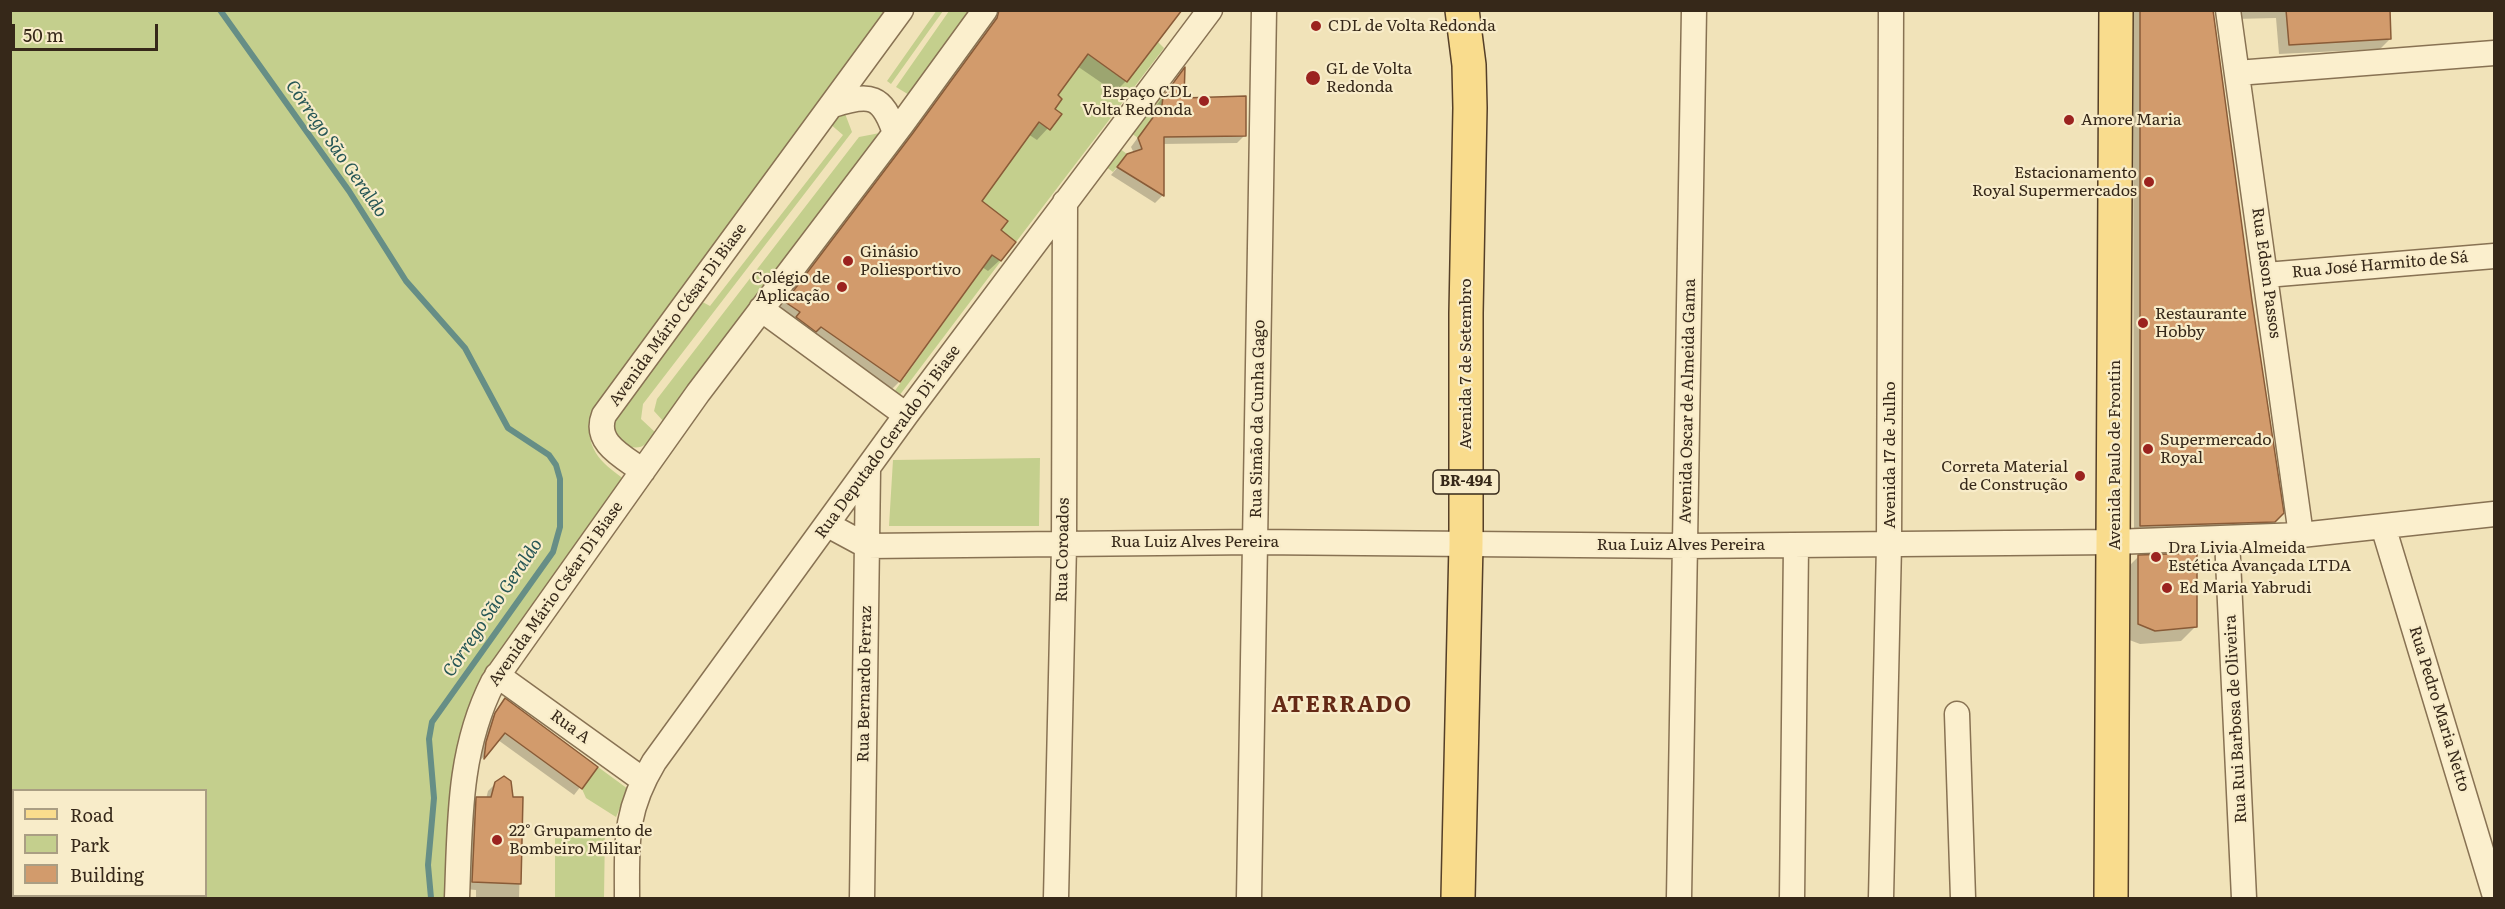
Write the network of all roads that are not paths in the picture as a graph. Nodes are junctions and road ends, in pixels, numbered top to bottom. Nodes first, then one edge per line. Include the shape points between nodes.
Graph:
1 (901, 10) edge
2 (985, 10) edge
3 (1210, 10) edge
4 (1264, 10) edge
5 (1462, 10) edge
6 (1694, 10) edge
7 (1891, 10) edge
8 (2116, 10) edge
9 (2228, 10) edge
10 (2494, 53) edge
11 (2237, 73) junction
12 (833, 105) junction
13 (895, 133) junction
14 (1065, 202) junction
15 (2494, 256) edge
16 (2266, 275) junction
17 (761, 309) junction
18 (906, 415) junction
19 (868, 470) junction
20 (643, 471) junction
21 (2494, 514) edge
22 (828, 525) junction
23 (2383, 526) junction
24 (2301, 535) junction
25 (2227, 539) junction
26 (1256, 542) junction
27 (2114, 542) junction
28 (1466, 544) junction
29 (1064, 545) junction
30 (1889, 545) junction
31 (867, 546) junction
32 (1686, 546) junction
33 (1796, 546) junction
34 (497, 675) junction
35 (1957, 714) dead end
36 (643, 780) junction
37 (2494, 893) edge
38 (457, 898) edge
39 (627, 898) edge
40 (862, 898) edge
41 (1056, 898) edge
42 (1249, 898) edge
43 (1458, 898) edge
44 (1679, 898) edge
45 (1792, 898) edge
46 (1881, 898) edge
47 (1963, 898) edge
48 (2111, 898) edge
49 (2244, 898) edge

1 - 12 street, Avenida Mário César Di Biase
2 - 13 street
3 - 14 street, Rua Deputado Geraldo Di Biase
4 - 26 street, Rua Simão da Cunha Gago
5 - 28 main road, Avenida 7 de Setembro / BR-494 via 1468,65
6 - 32 street, Avenida Oscar de Almeida Gama
7 - 30 street, Avenida 17 de Julho
8 - 27 main road, Avenida Paulo de Frontin
9 - 11 street, Rua Edson Passos
10 - 11 street
11 - 16 street, Rua Edson Passos
12 - 13 street via 853,99 875,99 885,107
12 - 20 street, Avenida Mário César Di Biase via 604,415 601,431 606,442
13 - 17 street
14 - 18 street, Rua Deputado Geraldo Di Biase
14 - 29 street, Rua Coroados
15 - 16 street, Rua José Harmito de Sá
16 - 24 street, Rua Edson Passos
17 - 18 street
17 - 20 street
18 - 19 street, Rua Deputado Geraldo Di Biase
19 - 22 street, Rua Deputado Geraldo Di Biase
19 - 31 street, Rua Bernardo Ferraz
20 - 34 street, Avenida Mário Cséar Di Biase
21 - 23 street, Rua Luiz Alves Pereira
22 - 31 street
22 - 36 street, Rua Deputado Geraldo Di Biase
23 - 24 street, Rua Luiz Alves Pereira
23 - 37 street, Rua Pedro Maria Netto
24 - 25 street, Rua Luiz Alves Pereira
25 - 27 street, Rua Luiz Alves Pereira
25 - 49 street, Rua Rui Barbosa de Oliveira
26 - 28 street, Rua Luiz Alves Pereira
26 - 29 street, Rua Luiz Alves Pereira
26 - 42 street, Rua Simão da Cunha Gago
27 - 30 street, Rua Luiz Alves Pereira
27 - 48 main road, Avenida Paulo de Frontin
28 - 32 street, Rua Luiz Alves Pereira
28 - 43 main road, Avenida 7 de Setembro / BR-494
29 - 31 street, Rua Luiz Alves Pereira
29 - 41 street, Rua Coroados
30 - 33 street, Rua Luiz Alves Pereira
30 - 46 street, Avenida 17 de Julho
31 - 40 street, Rua Bernardo Ferraz
32 - 33 street, Rua Luiz Alves Pereira
32 - 44 street, Avenida Oscar de Almeida Gama
33 - 45 street
34 - 36 street, Rua A
34 - 38 street, Avenida Mário Cséar Di Biase via 479,711 465,762
35 - 47 street
36 - 39 street, Rua Deputado Geraldo Di Biase via 628,828

